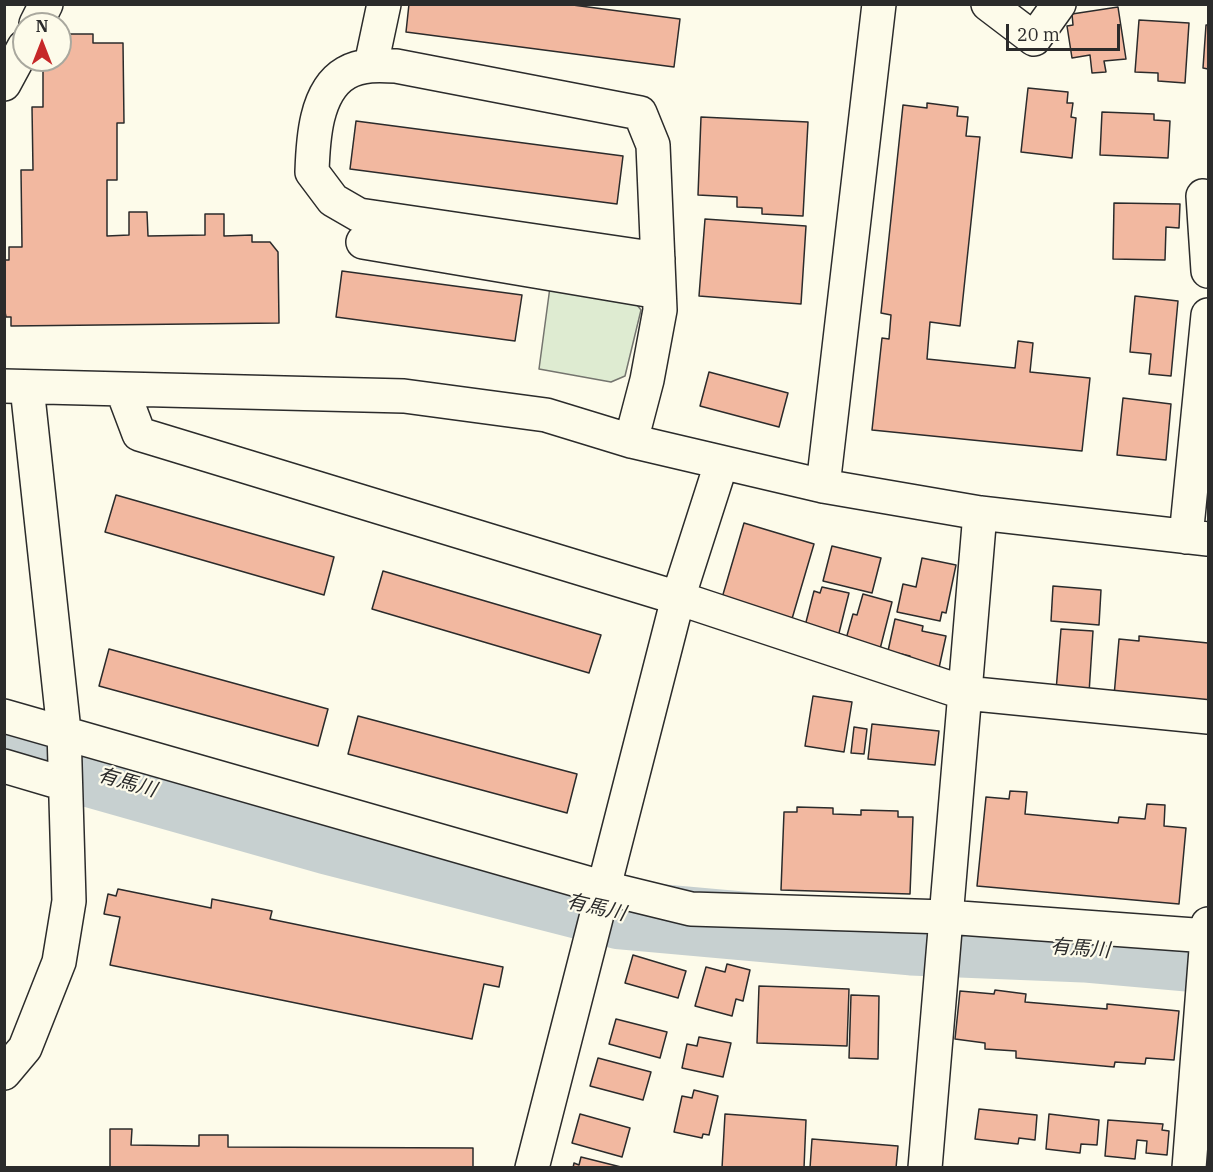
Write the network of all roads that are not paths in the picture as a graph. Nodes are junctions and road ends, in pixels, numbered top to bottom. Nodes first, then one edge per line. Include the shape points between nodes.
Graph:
1 (384, 4) edge
2 (879, 4) edge
3 (988, 4) edge
4 (1059, 4) edge
5 (371, 65) junction
6 (12, 69) edge
7 (4, 84) edge
8 (1203, 196) dead end
9 (363, 242) dead end
10 (658, 259) junction
11 (1209, 271) edge
12 (659, 292) junction
13 (1209, 315) edge
14 (16, 387) edge
15 (122, 389) junction
16 (631, 441) junction
17 (721, 464) junction
18 (823, 486) junction
19 (980, 513) junction
20 (1198, 538) edge
21 (678, 598) junction
22 (965, 693) junction
23 (4, 716) edge
24 (1209, 717) edge
25 (64, 733) junction
26 (4, 766) edge
27 (65, 782) junction
28 (604, 890) junction
29 (946, 919) junction
30 (1208, 934) edge
31 (4, 1073) edge
32 (532, 1167) edge
33 (925, 1167) edge
34 (1189, 1167) edge

1 - 5 street
2 - 18 street
3 - 4 street via 1034,39
5 - 10 street via 396,66 640,113 653,145
5 - 10 street via 345,73 326,94 314,135 312,172 333,200 359,215 385,220
6 - 7 street
8 - 11 street
9 - 12 street
10 - 12 street
12 - 16 street via 660,310 647,380
13 - 20 street
14 - 15 street
14 - 25 street
15 - 16 street via 404,396 546,415
15 - 21 street via 138,434
16 - 17 street
17 - 18 street
17 - 21 street
18 - 19 street
19 - 20 street
19 - 22 street
21 - 22 street
21 - 28 street
22 - 24 street
22 - 29 street
23 - 25 street
25 - 27 street
25 - 28 street
26 - 27 street
27 - 31 street via 69,901 59,962 25,1048
28 - 29 street via 691,909
28 - 32 street
29 - 30 street
29 - 33 street
30 - 34 street

